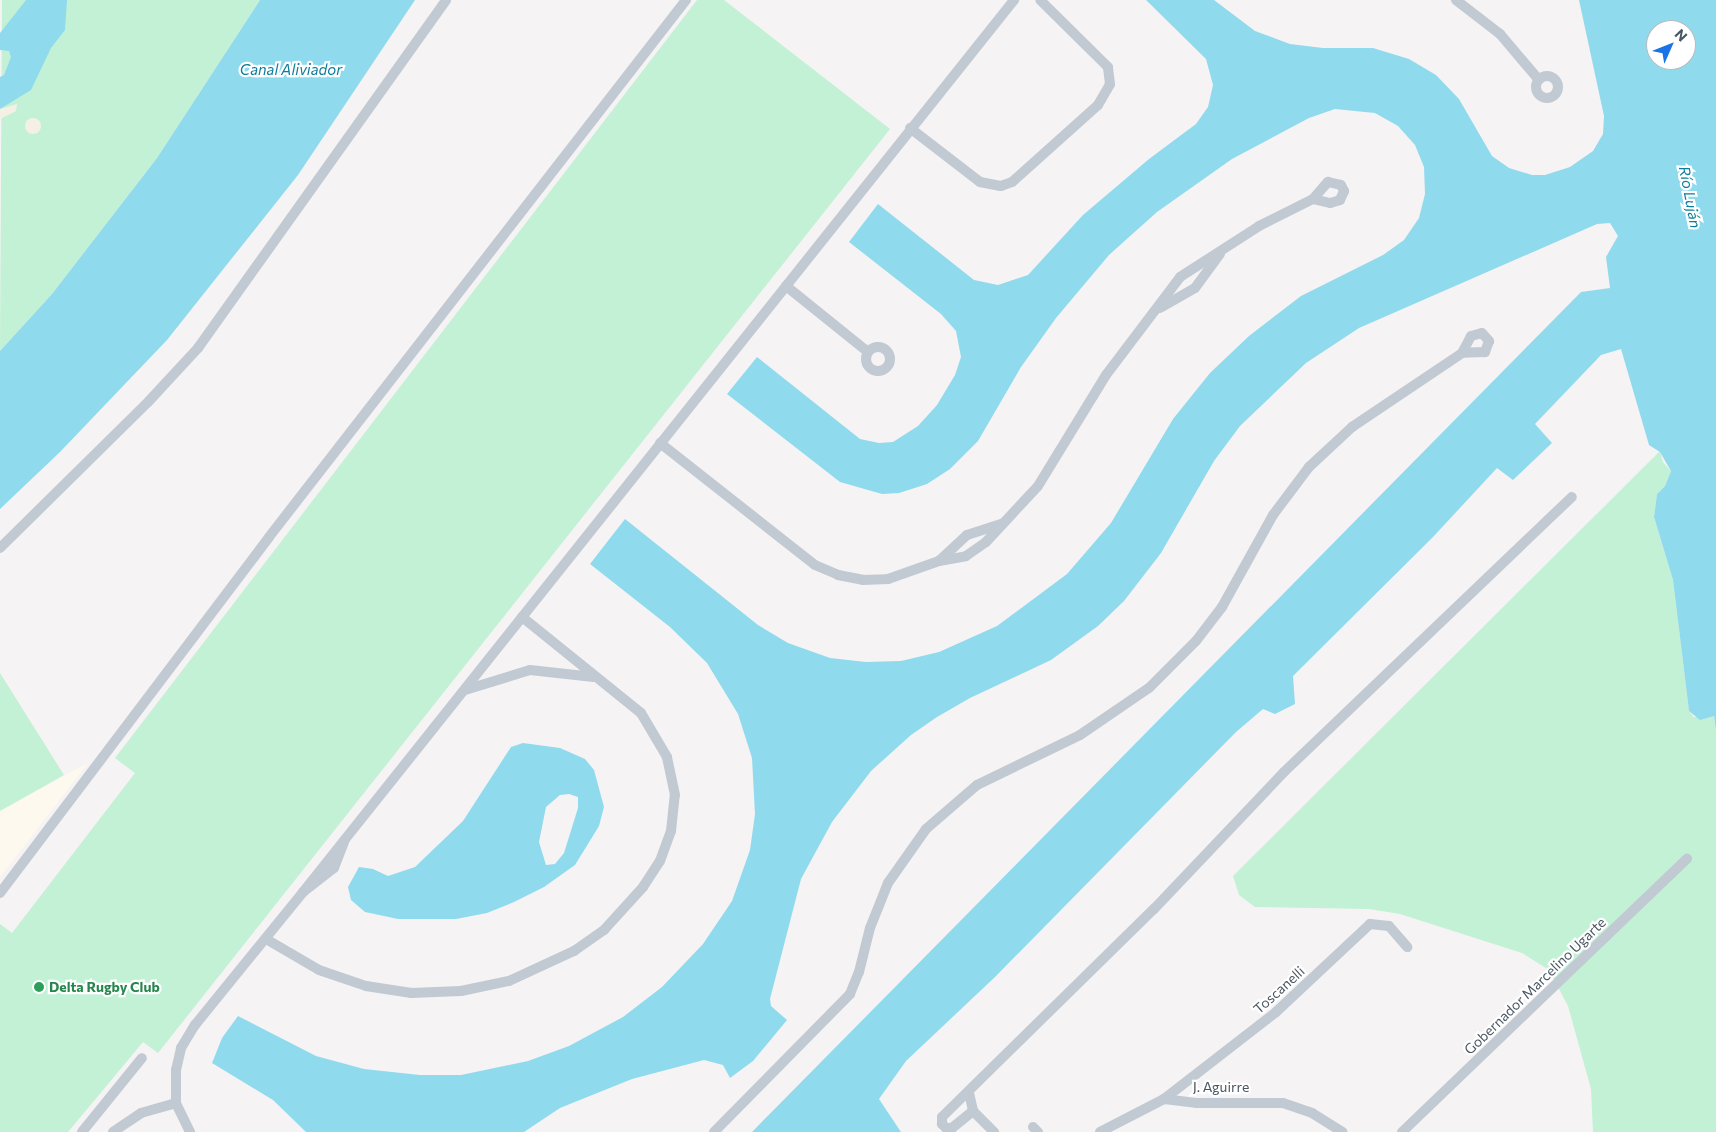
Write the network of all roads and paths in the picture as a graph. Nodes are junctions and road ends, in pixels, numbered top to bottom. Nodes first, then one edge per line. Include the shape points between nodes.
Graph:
1 (446, 0) edge
2 (686, 0) edge
3 (1014, 0) edge
4 (1040, 0) edge
5 (1456, 0) edge
6 (1538, 80) dead end
7 (910, 128) junction
8 (1313, 200) dead end
9 (1221, 254) junction
10 (786, 286) junction
11 (1159, 308) junction
12 (868, 352) dead end
13 (1462, 353) dead end
14 (660, 443) junction
15 (1572, 498) dead end
16 (1003, 522) junction
17 (0, 548) edge
18 (939, 561) junction
19 (522, 616) junction
20 (597, 678) junction
21 (464, 691) junction
22 (1687, 859) dead end
23 (0, 893) edge
24 (266, 939) junction
25 (1407, 947) dead end
26 (142, 1058) dead end
27 (969, 1092) junction
28 (1164, 1098) junction
29 (176, 1103) junction
30 (973, 1111) junction
31 (82, 1132) edge
32 (113, 1132) edge
33 (190, 1132) edge
34 (714, 1132) edge
35 (994, 1132) edge
36 (1100, 1132) edge
37 (1344, 1132) edge
38 (1402, 1132) edge

1 - 17 street via 198,348
2 - 23 street via 269,537
3 - 7 street
4 - 7 street via 1108,67 1108,92 1098,105 1012,182 1001,186 980,182
5 - 6 street via 1500,34
7 - 10 street
8 - 9 street via 1260,226
9 - 11 street via 1195,288
9 - 11 street via 1180,277
10 - 12 street
10 - 14 street
11 - 16 street via 1106,375 1038,486
13 - 34 street via 1352,427 1309,467 1273,515 1222,607 1185,652 1149,688 1080,735 977,785 926,829 895,870 881,898 850,994
14 - 18 street via 826,571 854,579 888,579
14 - 19 street
15 - 27 street via 1284,772 1154,910
16 - 18 street via 967,535
16 - 18 street via 973,553
19 - 20 street
19 - 21 street
20 - 21 street via 571,672 530,670
20 - 24 street via 627,700 651,727 667,757 674,795 671,830 660,861 643,887 604,930 574,952 531,974 482,988 440,993 391,991 344,980 300,960
21 - 24 street via 347,837 334,868 303,892
22 - 38 street, Gobernador Marcelino Ugarte
24 - 29 street via 187,1037 176,1070
25 - 28 street, Toscanelli via 1388,926 1370,924 1270,1017
26 - 31 street
27 - 30 street
27 - 30 street via 942,1117 942,1124 952,1128
28 - 36 street
28 - 37 street, J. Aguirre via 1196,1102 1283,1103 1312,1113
29 - 32 street via 141,1113
29 - 33 street
30 - 35 street

